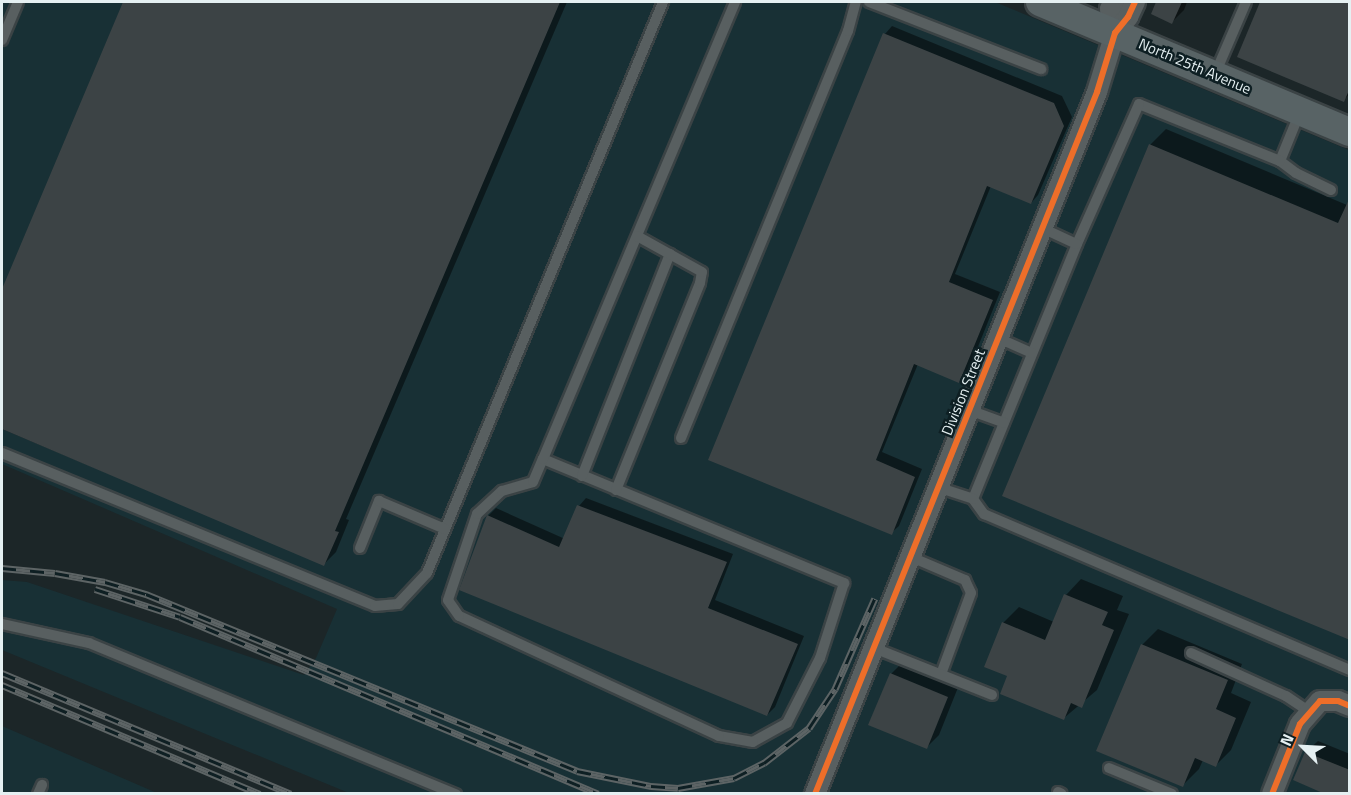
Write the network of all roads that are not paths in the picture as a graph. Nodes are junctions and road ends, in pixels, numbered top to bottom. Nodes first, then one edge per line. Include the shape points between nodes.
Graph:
1 (18, 2) edge
2 (663, 2) edge
3 (735, 2) edge
4 (856, 2) edge
5 (869, 2) edge
6 (1040, 2) edge
7 (1114, 2) edge
8 (1135, 2) edge
9 (1246, 2) edge
10 (1115, 33) junction
11 (2, 40) edge
12 (1041, 69) dead end
13 (1214, 75) junction
14 (1300, 111) junction
15 (1350, 132) edge
16 (1280, 161) junction
17 (1330, 190) dead end
18 (1042, 228) junction
19 (637, 236) junction
20 (1077, 244) junction
21 (670, 254) junction
22 (998, 339) junction
23 (1032, 352) junction
24 (969, 410) junction
25 (1004, 423) junction
26 (681, 438) dead end
27 (2, 453) edge
28 (543, 459) junction
29 (582, 476) junction
30 (937, 487) junction
31 (616, 490) junction
32 (973, 499) junction
33 (445, 529) junction
34 (360, 548) dead end
35 (911, 557) junction
36 (2, 624) edge
37 (874, 648) junction
38 (1191, 653) dead end
39 (1350, 670) edge
40 (941, 674) junction
41 (992, 694) dead end
42 (1315, 706) junction
43 (1350, 706) edge
44 (1109, 768) dead end
45 (456, 794) edge
46 (815, 794) edge
47 (1172, 794) edge
48 (1272, 794) edge

1 - 11 lane
2 - 33 lane
3 - 19 lane
4 - 26 lane via 848,31
5 - 12 lane
6 - 10 main road, North 25th Avenue
7 - 10 street, Division Street via 1110,9
8 - 10 street, Division Street
9 - 13 lane
10 - 13 main road, North 25th Avenue
10 - 18 street, Division Street via 1097,92
13 - 14 main road, North 25th Avenue
14 - 15 main road, North 25th Avenue
14 - 16 lane
16 - 17 lane
16 - 20 lane via 1139,104
18 - 20 lane
18 - 22 street, Division Street
19 - 21 lane
19 - 28 lane
20 - 23 lane
21 - 29 lane
21 - 31 lane via 702,272 700,283
22 - 23 lane
22 - 24 street, Division Street
23 - 25 lane
24 - 25 lane
24 - 30 street, Division Street
25 - 32 lane
27 - 33 lane via 375,606 398,604 426,573
28 - 29 lane
28 - 31 lane via 533,482 502,491 477,514 448,600 459,616 719,736 753,742 787,723 820,658 844,583
29 - 31 lane
30 - 32 lane
30 - 35 street, Division Street
32 - 39 lane via 984,514
33 - 34 lane via 379,501
35 - 37 street, Division Street
35 - 40 lane via 965,580 971,593
36 - 45 lane via 89,643
37 - 40 lane
37 - 46 street, Division Street
38 - 42 lane
40 - 41 lane
42 - 43 street via 1338,701
42 - 48 street via 1300,724
44 - 47 lane

